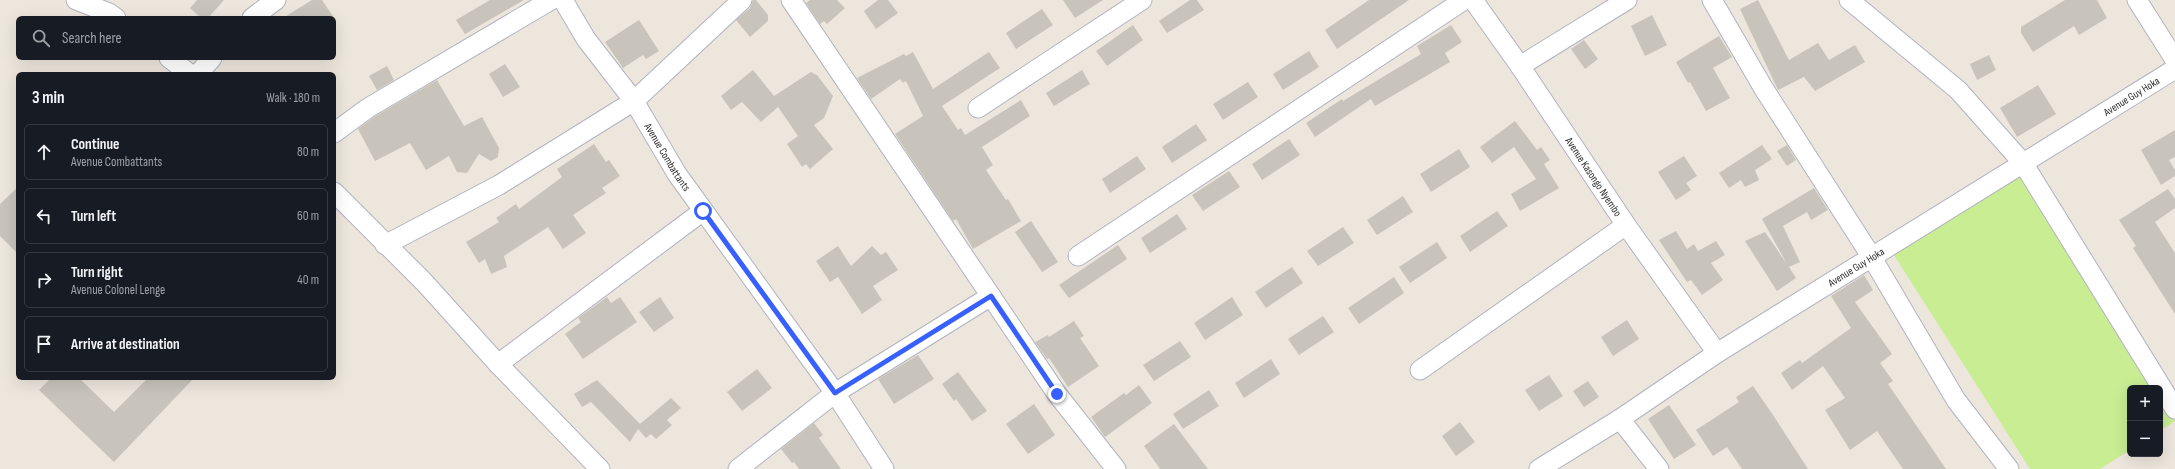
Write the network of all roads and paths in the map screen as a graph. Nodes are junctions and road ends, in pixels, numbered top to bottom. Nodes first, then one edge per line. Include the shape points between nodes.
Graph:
1 (76, 0) edge
2 (276, 0) edge
3 (551, 0) edge
4 (563, 0) edge
5 (742, 0) edge
6 (791, 0) edge
7 (1142, 0) edge
8 (1464, 0) edge
9 (1473, 0) edge
10 (1627, 0) edge
11 (1712, 0) edge
12 (1849, 0) edge
13 (2137, 0) edge
14 (113, 16) edge
15 (255, 16) edge
16 (172, 60) edge
17 (210, 60) edge
18 (2175, 60) edge
19 (1520, 66) junction
20 (2175, 68) edge
21 (187, 72) edge
22 (200, 72) edge
23 (634, 101) junction
24 (978, 108) dead end
25 (336, 132) edge
26 (2023, 163) junction
27 (336, 194) edge
28 (703, 211) junction
29 (1626, 225) junction
30 (385, 245) junction
31 (1078, 256) dead end
32 (1871, 256) junction
33 (991, 296) junction
34 (1717, 353) junction
35 (498, 364) junction
36 (1420, 370) dead end
37 (835, 393) junction
38 (2175, 408) edge
39 (1620, 419) junction
40 (600, 469) edge
41 (738, 469) edge
42 (884, 469) edge
43 (1116, 469) edge
44 (1539, 469) edge
45 (1659, 469) edge
46 (2009, 469) edge

1 - 14 street
2 - 15 street
3 - 25 street via 368,108
4 - 23 street, Avenue Combattants via 586,39
5 - 23 street
6 - 33 street
7 - 24 street
8 - 31 street
9 - 19 street, Avenue Kasongo Nyembo
10 - 19 street
11 - 32 street via 1764,89
12 - 26 street via 1958,90
13 - 18 street
16 - 21 street
17 - 22 street
19 - 29 street, Avenue Kasongo Nyembo
20 - 26 street, Avenue Guy Hoka
23 - 28 street, Avenue Combattants via 677,174
23 - 30 street via 499,185
26 - 32 street, Avenue Guy Hoka
26 - 38 street
27 - 30 street
28 - 35 street
28 - 37 street, Avenue Combattants
29 - 34 street, Avenue Kasongo Nyembo
29 - 36 street
30 - 35 street via 424,282
32 - 34 street, Avenue Guy Hoka
32 - 46 street via 1956,400
33 - 37 street
33 - 43 street via 1057,394
34 - 39 street, Avenue Guy Hoka
35 - 40 street
37 - 41 street
37 - 42 street, Avenue Combattants
39 - 44 street, Avenue Guy Hoka
39 - 45 street

